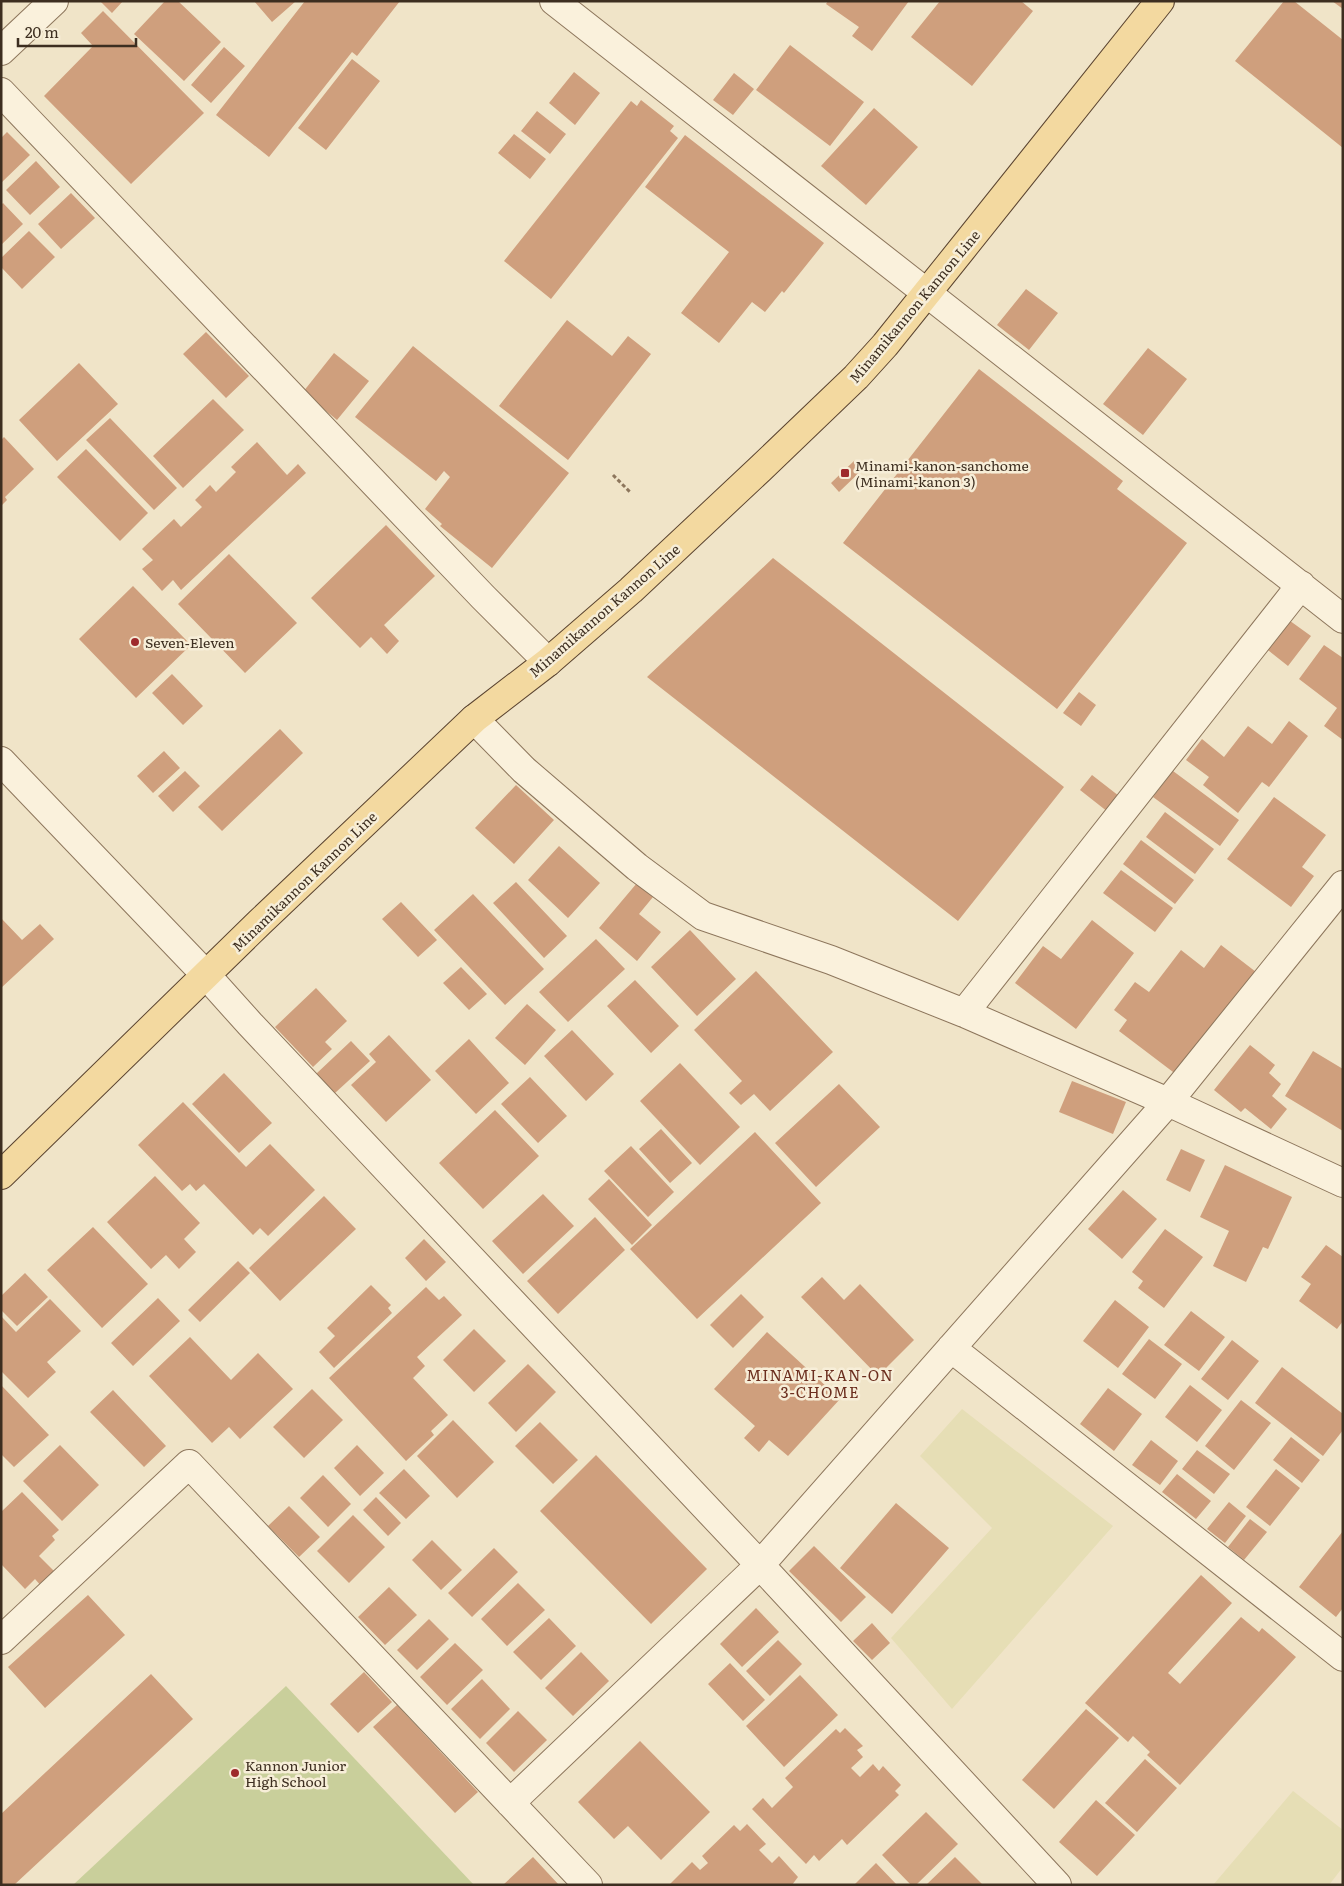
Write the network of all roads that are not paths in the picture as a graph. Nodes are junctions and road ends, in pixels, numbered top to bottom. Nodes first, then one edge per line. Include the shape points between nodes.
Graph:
1 (54, 1) edge
2 (554, 1) edge
3 (1160, 1) edge
4 (1, 51) edge
5 (1, 92) edge
6 (927, 293) junction
7 (1301, 585) junction
8 (1343, 619) edge
9 (548, 662) junction
10 (474, 719) junction
11 (1, 761) edge
12 (1343, 886) edge
13 (206, 975) junction
14 (964, 1013) junction
15 (1168, 1102) junction
16 (1, 1175) edge
17 (1343, 1183) edge
18 (951, 1348) junction
19 (760, 1565) junction
20 (1, 1640) edge
21 (1343, 1657) edge
22 (510, 1803) junction
23 (588, 1885) edge
24 (1057, 1885) edge

1 - 4 street
2 - 6 street
3 - 6 main road, Minamikannon Kannon Line
5 - 9 street
6 - 7 street
6 - 9 main road, Minamikannon Kannon Line via 885,345 824,408 631,590
7 - 8 street
7 - 14 street
9 - 10 main road, Minamikannon Kannon Line
10 - 13 main road, Minamikannon Kannon Line
10 - 14 street via 524,770 638,867 703,916 831,960
11 - 13 street
12 - 15 street
13 - 16 main road, Minamikannon Kannon Line
13 - 19 street
14 - 15 street
15 - 17 street
15 - 18 street
18 - 19 street
18 - 21 street
19 - 22 street
19 - 24 street
20 - 22 street via 189,1464
22 - 23 street

